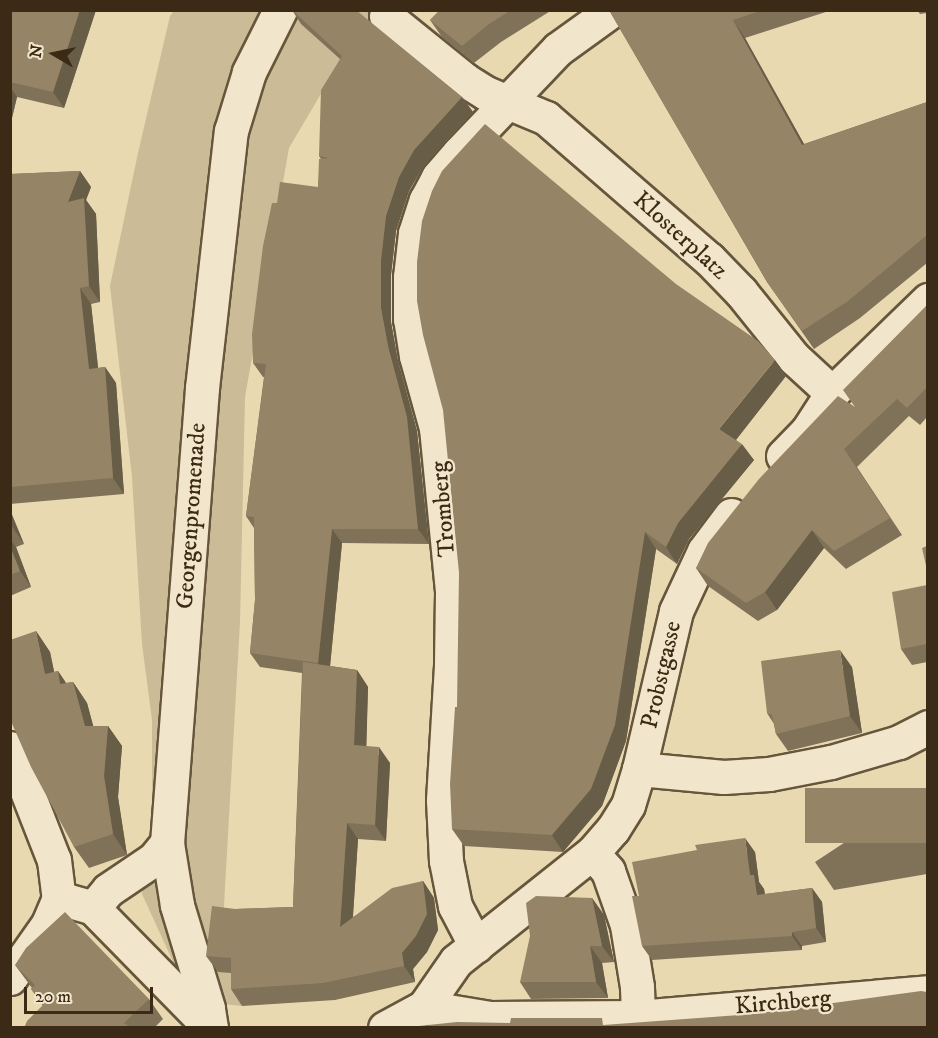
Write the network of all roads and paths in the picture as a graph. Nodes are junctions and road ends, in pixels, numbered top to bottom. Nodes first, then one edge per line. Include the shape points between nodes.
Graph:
1 (280, 10) edge
2 (612, 10) edge
3 (387, 16) dead end
4 (508, 100) junction
5 (927, 300) edge
6 (832, 393) junction
7 (927, 727) edge
8 (10, 748) edge
9 (639, 769) junction
10 (167, 843) junction
11 (592, 853) junction
12 (59, 898) junction
13 (93, 908) junction
14 (476, 946) junction
15 (13, 969) edge
16 (927, 992) edge
17 (424, 1007) junction
18 (638, 1017) junction
19 (211, 1028) edge
20 (385, 1028) edge

1 - 10 street, Georgenpromenade via 249,72 231,131 202,388
2 - 4 street via 558,49
3 - 4 street, Klosterplatz via 465,80
4 - 6 street, Klosterplatz via 546,118 709,259 801,364
4 - 14 street, Tromberg via 438,177 415,233 410,277 410,319 416,356 436,429 452,591 443,800 446,861 455,906
5 - 6 street, Probstgasse
6 - 9 street, Probstgasse via 808,430 757,484 704,551 676,611
7 - 9 street via 899,742 831,762 769,774 724,777
8 - 12 street via 54,860
9 - 11 street, Probstgasse via 627,805 613,830
10 - 13 street via 154,859 108,890
10 - 19 street, Georgenpromenade via 177,905
11 - 14 street, Probstgasse
11 - 18 street via 608,871 627,925
12 - 13 street
12 - 15 street via 48,924
13 - 19 street
14 - 17 street, Probstgasse via 456,961
16 - 18 street, Kirchberg
17 - 18 street, Kirchberg via 490,1018
17 - 20 street, Probstgasse

